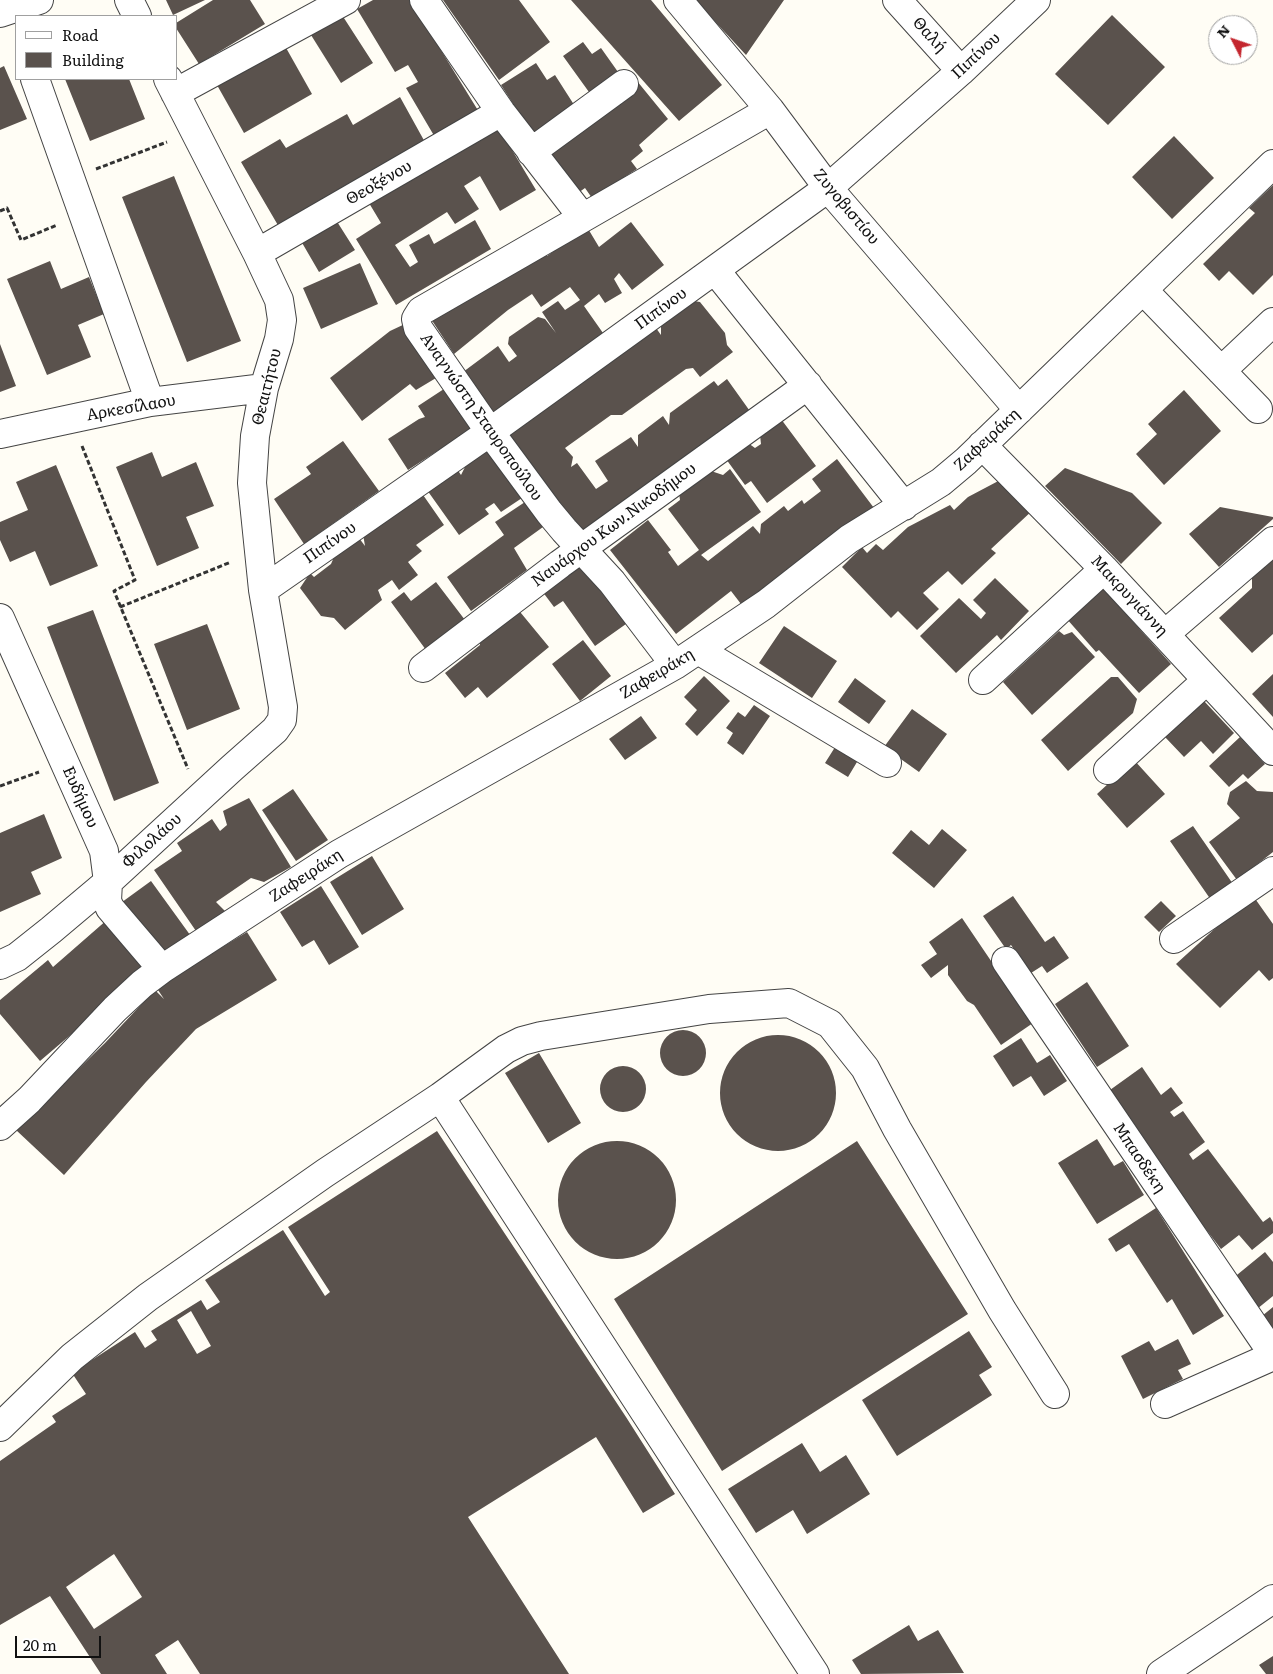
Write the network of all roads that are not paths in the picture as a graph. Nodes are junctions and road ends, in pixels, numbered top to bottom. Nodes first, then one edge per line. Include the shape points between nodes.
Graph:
1 (39, 0) edge
2 (129, 0) edge
3 (346, 0) edge
4 (424, 0) edge
5 (678, 0) edge
6 (897, 0) edge
7 (1036, 0) edge
8 (136, 15) edge
9 (9, 16) edge
10 (961, 71) junction
11 (35, 80) edge
12 (624, 84) dead end
13 (171, 86) edge
14 (770, 110) junction
15 (501, 112) junction
16 (531, 152) junction
17 (1273, 164) edge
18 (828, 188) junction
19 (583, 218) junction
20 (257, 253) junction
21 (715, 270) junction
22 (1142, 290) junction
23 (1273, 322) edge
24 (1221, 371) junction
25 (808, 385) junction
26 (264, 388) junction
27 (150, 402) junction
28 (1258, 409) dead end
29 (1019, 410) junction
30 (490, 432) junction
31 (0, 434) edge
32 (982, 445) junction
33 (904, 506) junction
34 (1273, 541) edge
35 (581, 549) junction
36 (1104, 569) junction
37 (264, 590) junction
38 (1, 621) edge
39 (1165, 634) junction
40 (698, 650) junction
41 (674, 665) junction
42 (423, 668) dead end
43 (983, 680) dead end
44 (1207, 680) junction
45 (282, 720) joint
46 (1273, 751) edge
47 (887, 762) dead end
48 (1108, 770) dead end
49 (1273, 871) edge
50 (108, 882) junction
51 (1174, 939) dead end
52 (8, 961) edge
53 (1006, 961) dead end
54 (162, 969) junction
55 (440, 1097) junction
56 (0, 1126) edge
57 (1273, 1355) edge
58 (1055, 1394) dead end
59 (1165, 1404) dead end
60 (0, 1427) edge
61 (1273, 1599) edge
62 (1172, 1671) edge
63 (815, 1674) edge

1 - 9 street
2 - 8 street
3 - 13 street
4 - 15 street
5 - 14 street, Ζυγοβιστίου
6 - 10 street, Θαλή
7 - 10 street, Πιπίνου
10 - 18 street, Πιπίνου
11 - 27 street
12 - 16 street
13 - 20 street, Θεαιτήτου
14 - 18 street, Ζυγοβιστίου
14 - 19 street
15 - 16 street
15 - 20 street, Θεοξένου
16 - 19 street
17 - 22 street, Ζαφειράκη
18 - 21 street, Πιπίνου
18 - 29 street, Ζυγοβιστίου
19 - 30 street, Αναγνώστη Σταυροπούλου via 421,311 416,319 418,328
20 - 26 street, Θεαιτήτου via 279,300 282,320
21 - 25 street
21 - 30 street, Πιπίνου
22 - 24 street
22 - 29 street, Ζαφειράκη
23 - 24 street
24 - 28 street
25 - 33 street
25 - 35 street, Ναυάρχου Κων.Νικοδήμου
26 - 27 street, Αρκεσίλαου
26 - 37 street, Θεαιτήτου via 255,436 252,483
27 - 31 street, Αρκεσίλαου
29 - 32 street, Ζαφειράκη
30 - 35 street, Αναγνώστη Σταυροπούλου via 549,512
30 - 37 street, Πιπίνου
32 - 33 street, Ζαφειράκη via 940,482
32 - 36 street, Μακρυγιάννη
33 - 40 street, Ζαφειράκη via 849,539 766,604
34 - 39 street
35 - 41 street, Αναγνώστη Σταυροπούλου via 612,582
35 - 42 street, Ναυάρχου Κων.Νικοδήμου
36 - 39 street, Μακρυγιάννη
36 - 43 street
37 - 45 street, Θεαιτήτου via 283,707
38 - 50 street, Ευδήμου via 104,851
39 - 44 street, Μακρυγιάννη
40 - 41 street, Ζαφειράκη
40 - 47 street
41 - 54 street, Ζαφειράκη via 339,854
44 - 46 street, Μακρυγιάννη
44 - 48 street
45 - 50 street, Φιλολάου via 275,730
49 - 51 street
50 - 52 street, Φιλολάου
50 - 54 street, Ευδήμου via 110,908
53 - 57 street, Μπασδέκη
54 - 56 street, Ζαφειράκη via 115,1009
55 - 58 street via 522,1041 709,1009 790,1003 830,1024 865,1068 896,1129
55 - 60 street via 148,1296 72,1358
55 - 63 street
57 - 59 street
61 - 62 street

